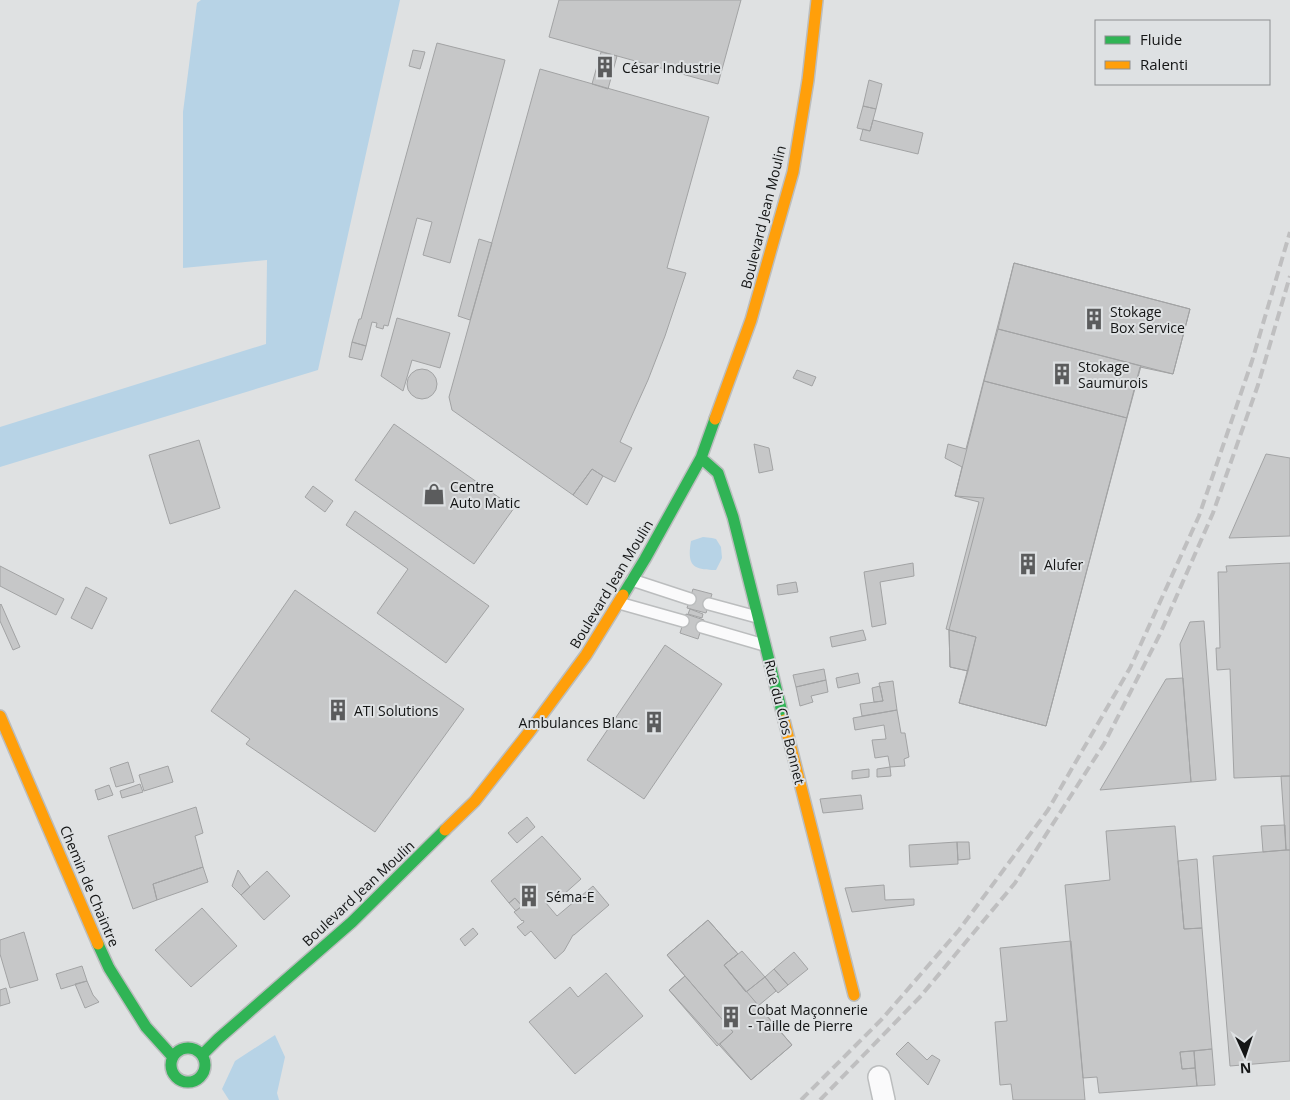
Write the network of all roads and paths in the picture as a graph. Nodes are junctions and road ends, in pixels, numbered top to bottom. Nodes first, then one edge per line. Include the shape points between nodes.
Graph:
1 (817, 0) edge
2 (701, 458) junction
3 (632, 580) junction
4 (690, 598) dead end
5 (619, 603) junction
6 (709, 604) dead end
7 (759, 618) junction
8 (683, 621) dead end
9 (702, 627) dead end
10 (766, 646) junction
11 (0, 716) edge
12 (854, 995) dead end
13 (202, 1055) junction
14 (173, 1057) junction
15 (879, 1077) dead end
16 (193, 1082) junction
17 (199, 1094) dead end
18 (884, 1100) edge

1 - 2 street, Boulevard Jean Moulin via 793,172 751,320
2 - 3 street, Boulevard Jean Moulin
2 - 7 street, Rue du Clos Bonnet via 718,473 733,516
3 - 4 lane
3 - 5 street, Boulevard Jean Moulin
5 - 8 lane
5 - 13 street, Boulevard Jean Moulin via 586,655 475,801 352,922
6 - 7 lane
7 - 10 street, Rue du Clos Bonnet
9 - 10 lane
10 - 12 street, Rue du Clos Bonnet
11 - 14 street, Chemin de Chaintre via 109,968 146,1027
13 - 14 street via 187,1048
13 - 16 street via 205,1071
14 - 16 street via 171,1068 176,1078
15 - 18 street
16 - 17 street

